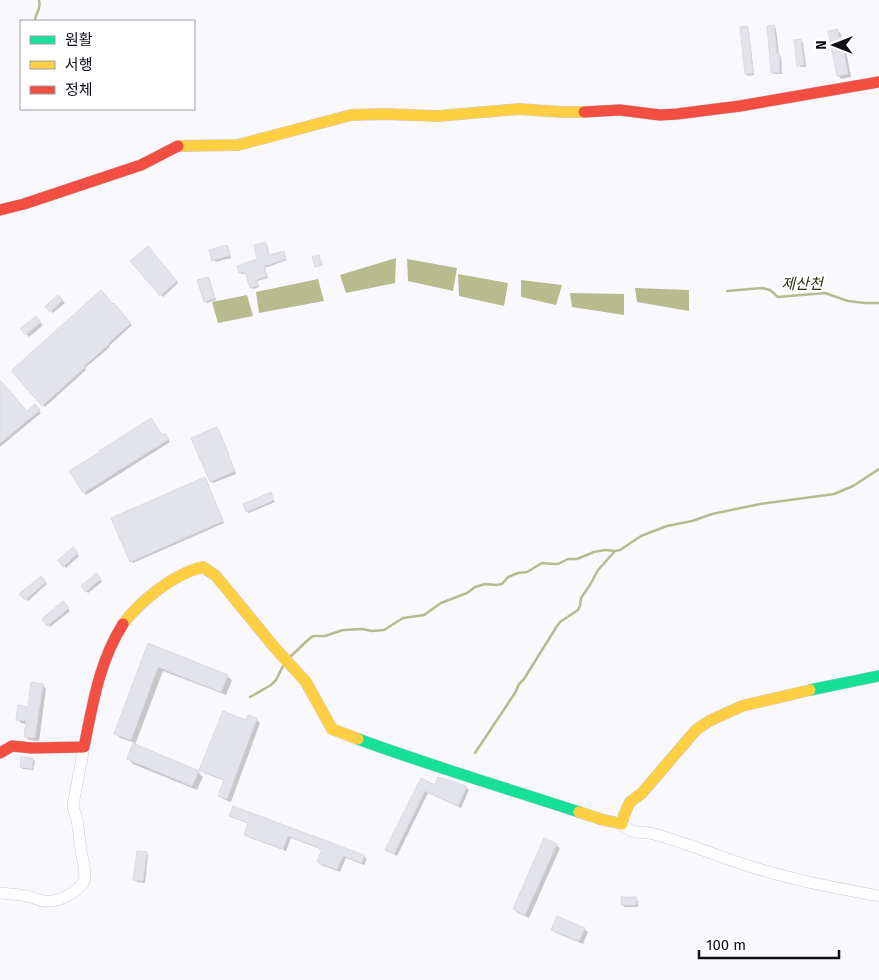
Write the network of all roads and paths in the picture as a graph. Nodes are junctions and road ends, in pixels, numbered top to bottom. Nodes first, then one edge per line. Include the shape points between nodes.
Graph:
1 (879, 82) edge
2 (0, 210) edge
3 (879, 676) edge
4 (84, 747) junction
5 (0, 753) edge
6 (622, 824) junction
7 (0, 893) edge
8 (879, 896) edge

1 - 2 street via 677,114 519,108 438,116 351,116 238,145 178,146 141,164
3 - 6 street via 742,706 709,721 689,737 642,793 630,802
4 - 5 street via 12,746
4 - 6 street via 108,649 123,623 160,588 203,567 216,576 306,682 332,729 412,759
4 - 7 street via 73,810 78,825 84,882 74,892 54,901
6 - 8 street via 631,832 651,833 790,878

